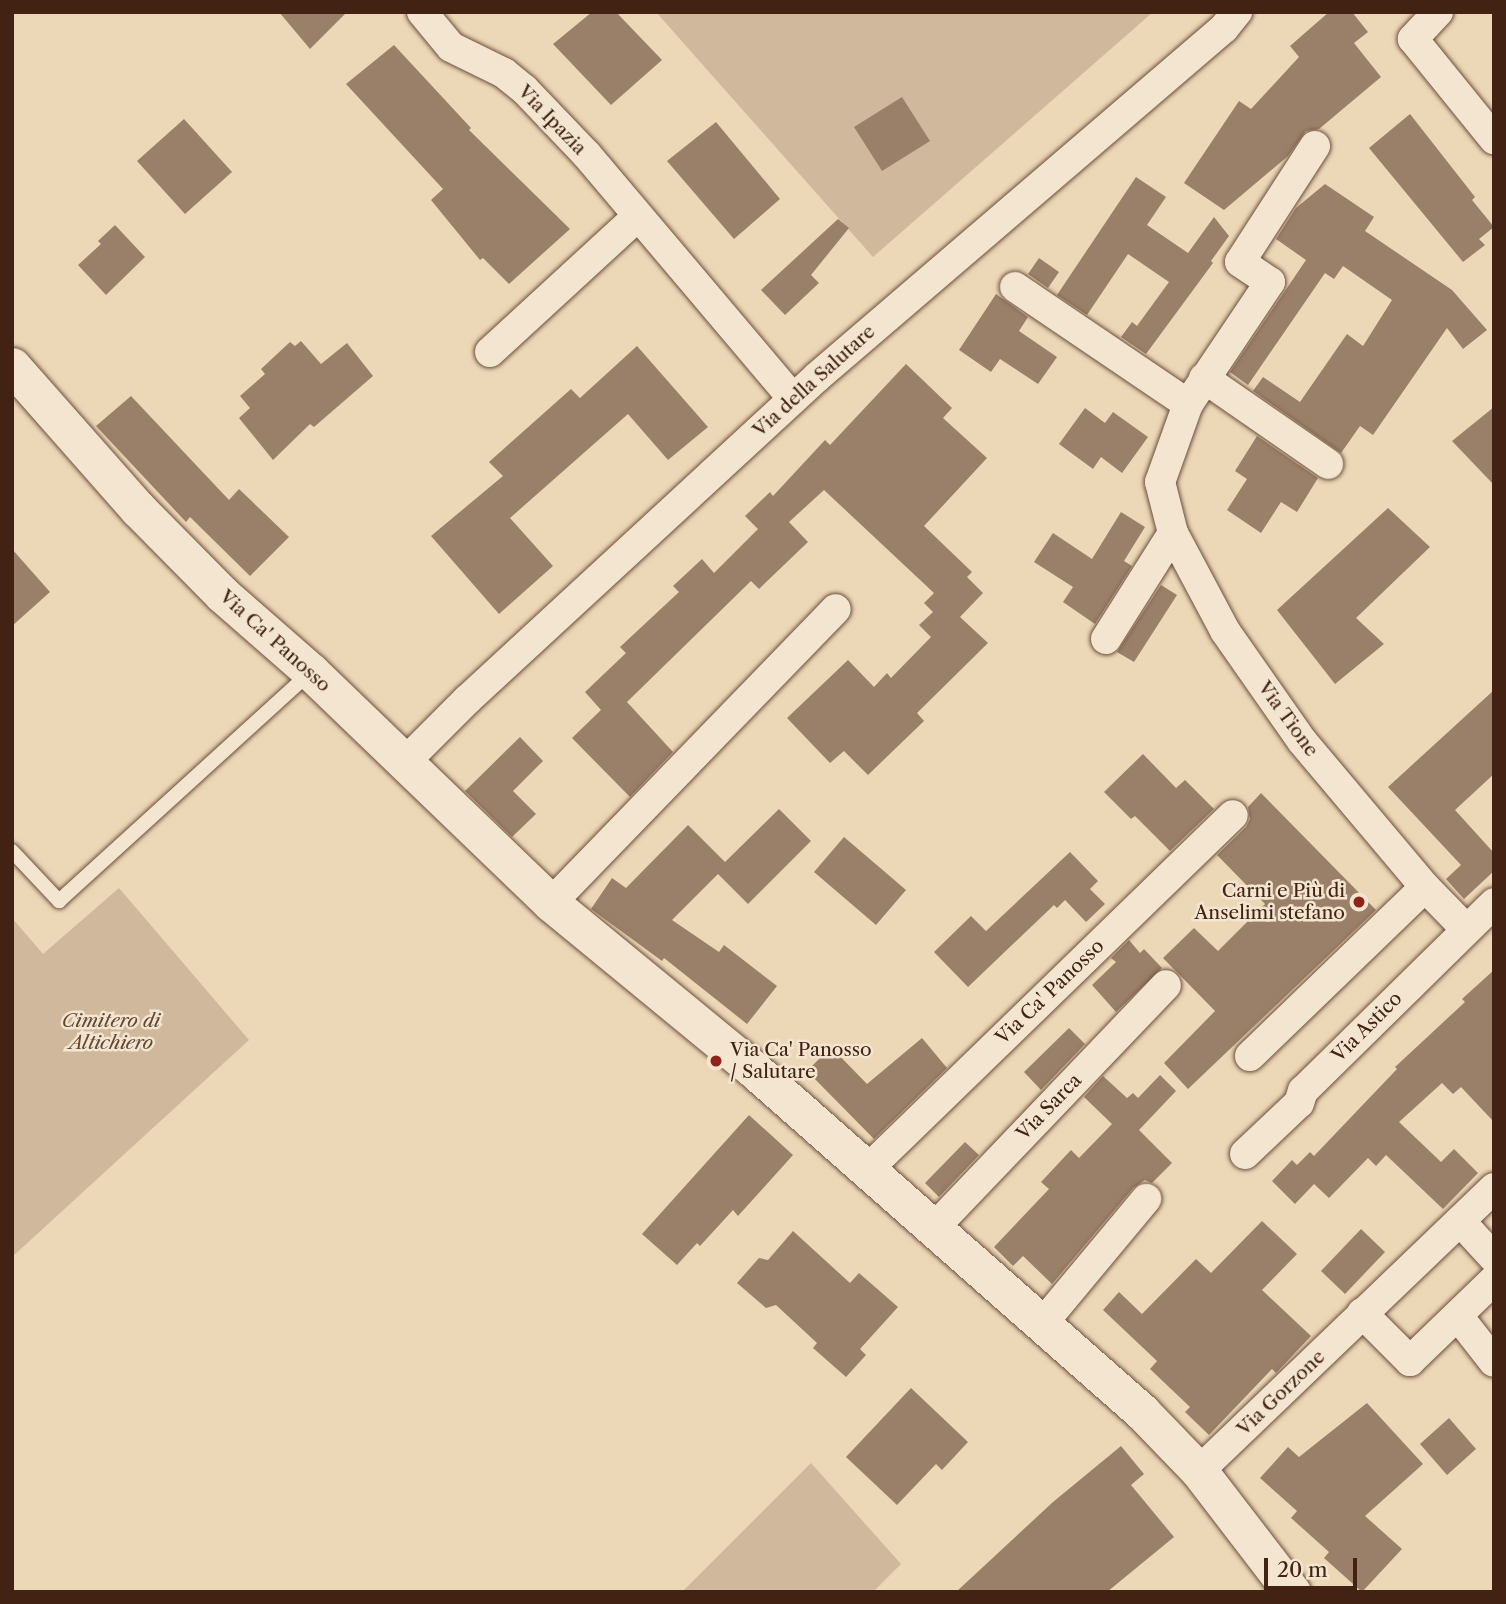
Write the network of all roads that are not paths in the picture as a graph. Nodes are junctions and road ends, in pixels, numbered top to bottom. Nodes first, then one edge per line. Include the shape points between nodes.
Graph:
1 (422, 12) edge
2 (1237, 12) edge
3 (1438, 12) edge
4 (1494, 139) edge
5 (1315, 146) dead end
6 (638, 216) junction
7 (1015, 287) dead end
8 (490, 352) dead end
9 (12, 366) edge
10 (1204, 378) junction
11 (793, 399) junction
12 (1188, 404) junction
13 (1328, 464) dead end
14 (1173, 533) junction
15 (836, 609) dead end
16 (1106, 639) dead end
17 (311, 673) junction
18 (404, 763) junction
19 (1233, 814) dead end
20 (12, 851) edge
21 (1425, 887) junction
22 (551, 903) junction
23 (1494, 903) edge
24 (1466, 929) junction
25 (1166, 985) dead end
26 (1250, 1056) dead end
27 (1245, 1154) dead end
28 (868, 1169) junction
29 (1494, 1188) edge
30 (1146, 1199) dead end
31 (1460, 1221) junction
32 (933, 1229) junction
33 (1494, 1258) edge
34 (1494, 1280) edge
35 (1362, 1313) junction
36 (1458, 1316) junction
37 (1042, 1324) junction
38 (1494, 1362) edge
39 (1199, 1471) junction
40 (1292, 1592) edge

1 - 6 street, Via Ipazia via 451,47 504,73 524,89
2 - 11 street, Via della Salutare via 1224,29
3 - 4 street via 1413,39
5 - 10 street, Via Tione via 1240,262 1270,282
6 - 8 street
6 - 11 street, Via Ipazia
7 - 12 street
9 - 17 street, Via Ca' Panosso via 138,509 222,594
10 - 12 street, Via Tione
10 - 13 street
11 - 18 street, Via della Salutare
12 - 14 street, Via Tione via 1160,482
14 - 16 street
14 - 21 street, Via Tione via 1226,631 1301,741
15 - 22 street
17 - 18 street, Via Ca' Panosso
17 - 20 lane via 59,901
18 - 22 street, Via Ca' Panosso
19 - 28 street, Via Ca' Panosso
21 - 24 street, Via Tione
21 - 26 street
22 - 28 street, Via Ca' Panosso
23 - 24 street, Via Astico
24 - 27 street, Via Astico via 1303,1091 1300,1103
25 - 32 street, Via Sarca
28 - 32 street, Via Ca' Panosso
29 - 31 street, Via Gorzone
30 - 37 street
31 - 33 street
31 - 35 street, Via Gorzone
32 - 37 street, Via Ca' Panosso
34 - 36 street
35 - 36 street via 1410,1361
35 - 39 street, Via Gorzone
36 - 38 street
37 - 39 street, Via Ca' Panosso via 1112,1384
39 - 40 street, Via Ca' Panosso

